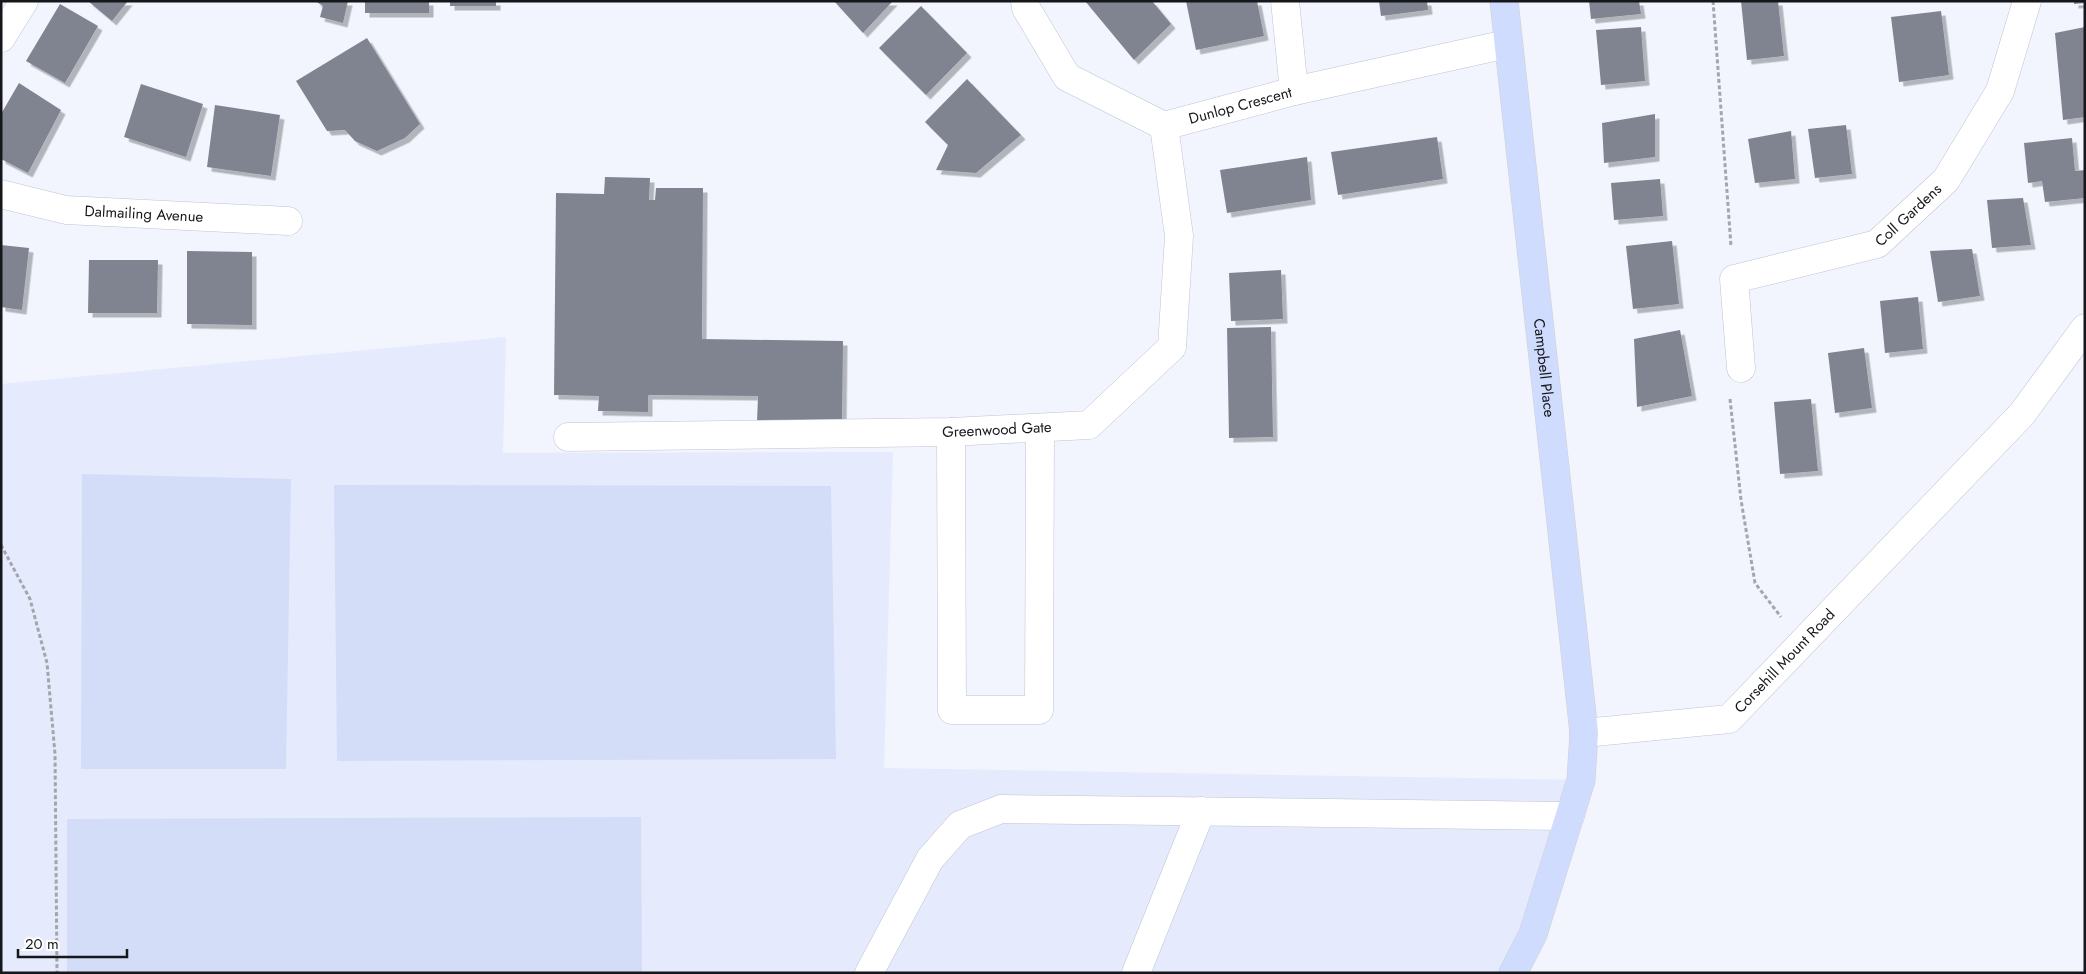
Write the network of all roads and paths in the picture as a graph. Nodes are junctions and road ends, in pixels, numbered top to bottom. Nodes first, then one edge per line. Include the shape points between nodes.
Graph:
1 (24, 1) edge
2 (1025, 1) edge
3 (1285, 1) edge
4 (1504, 1) edge
5 (1713, 1) edge
6 (2027, 1) edge
7 (1, 38) edge
8 (1507, 44) junction
9 (1294, 91) junction
10 (1164, 126) junction
11 (1, 194) edge
12 (288, 221) dead end
13 (1734, 279) junction
14 (2085, 328) edge
15 (1741, 368) joint
16 (1040, 429) junction
17 (950, 432) junction
18 (568, 437) dead end
19 (1, 545) edge
20 (1801, 644) junction
21 (1584, 733) junction
22 (1201, 811) junction
23 (1570, 816) junction
24 (57, 973) edge
25 (869, 973) edge
26 (1136, 973) edge
27 (1513, 973) edge

1 - 7 street
2 - 10 street via 1067,78
3 - 9 street
4 - 8 main road, Campbell Place
5 - 13 path
6 - 13 street, Coll Gardens via 2000,91 1946,180 1877,244
8 - 9 street, Dunlop Crescent
8 - 21 main road, Campbell Place
9 - 10 street, Dunlop Crescent
10 - 16 street, Greenwood Gate via 1179,236 1172,347 1089,425
11 - 12 street, Dalmailing Avenue via 66,210
13 - 15 street
14 - 20 street, Corsehill Mount Road via 2022,414
15 - 20 path via 1730,394 1741,500 1755,582
16 - 17 street, Greenwood Gate
16 - 17 street via 1039,710 952,710
17 - 18 street, Greenwood Gate
19 - 24 path via 30,599 47,663 55,754
20 - 21 street, Corsehill Mount Road via 1729,718
21 - 23 main road via 1581,780
22 - 23 street
22 - 25 street via 1001,809 960,825 930,858
22 - 26 street
23 - 27 main road via 1533,934

